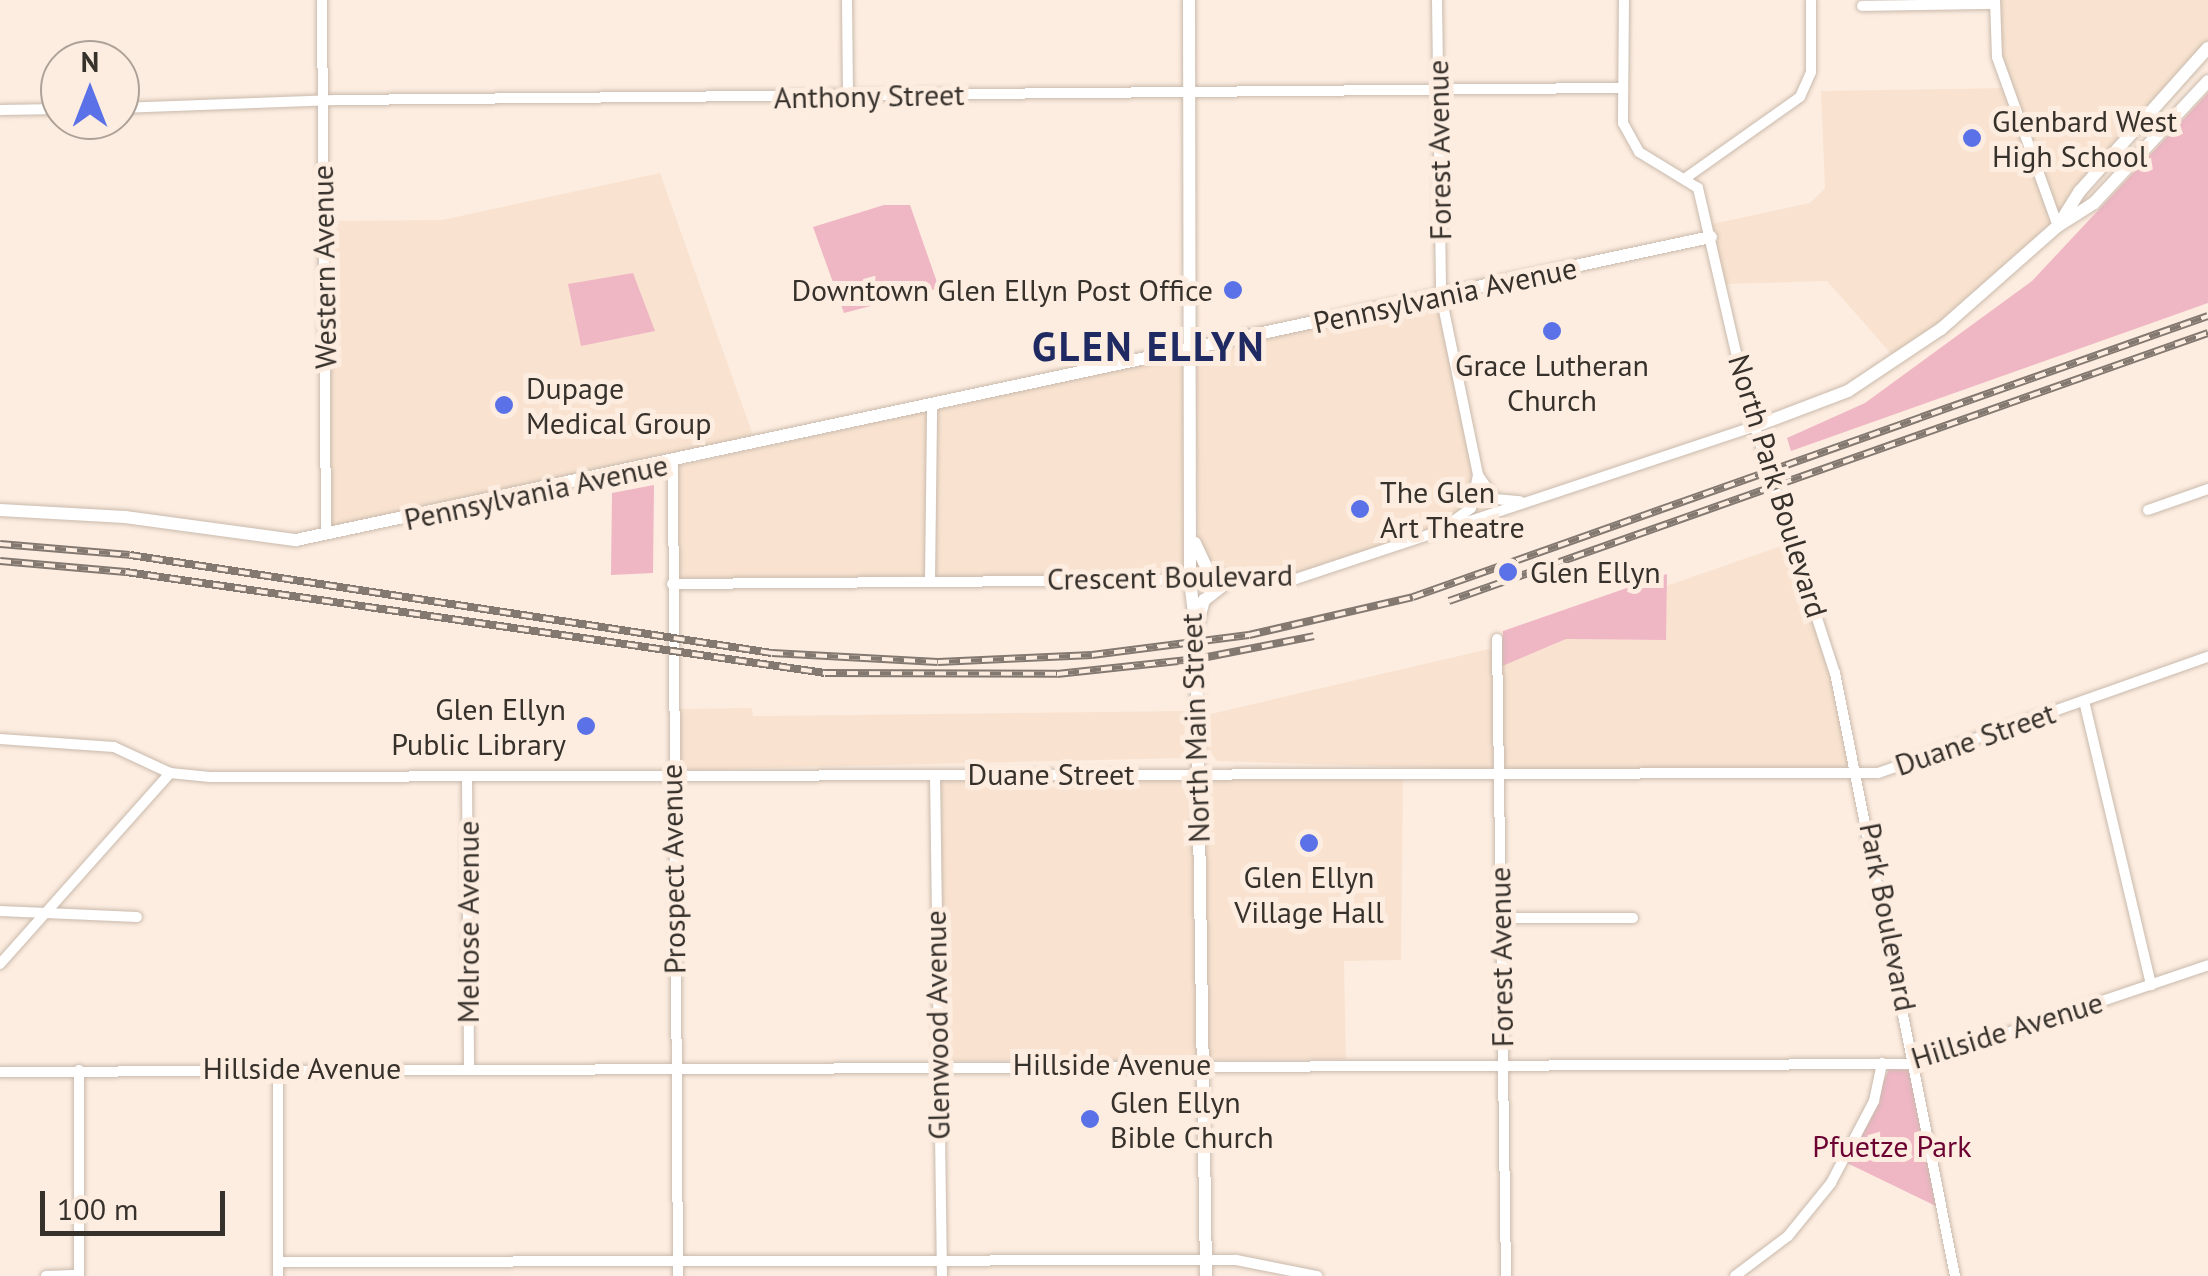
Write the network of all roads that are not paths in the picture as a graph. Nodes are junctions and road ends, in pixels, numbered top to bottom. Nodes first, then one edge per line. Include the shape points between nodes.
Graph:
1 (322, 0) edge
2 (847, 0) edge
3 (1190, 0) edge
4 (1436, 0) edge
5 (1624, 0) edge
6 (1811, 0) edge
7 (1995, 2) edge
8 (1862, 6) dead end
9 (2208, 48) edge
10 (2208, 81) edge
11 (1619, 88) junction
12 (1438, 90) junction
13 (1190, 92) junction
14 (848, 96) junction
15 (322, 103) junction
16 (140, 108) edge
17 (40, 109) edge
18 (0, 110) edge
19 (1688, 177) junction
20 (2058, 226) junction
21 (1711, 237) junction
22 (1441, 296) junction
23 (1194, 350) junction
24 (932, 407) junction
25 (1756, 426) junction
26 (673, 463) junction
27 (1478, 475) junction
28 (2208, 489) edge
29 (1526, 500) junction
30 (0, 510) edge
31 (2148, 510) dead end
32 (326, 534) junction
33 (1430, 534) junction
34 (1194, 542) junction
35 (930, 580) junction
36 (1230, 580) junction
37 (1190, 581) junction
38 (672, 584) junction
39 (1196, 629) junction
40 (1496, 639) dead end
41 (2208, 657) edge
42 (2084, 701) junction
43 (0, 739) edge
44 (1860, 771) junction
45 (170, 773) junction
46 (1198, 773) junction
47 (1497, 773) junction
48 (934, 775) junction
49 (467, 776) junction
50 (672, 776) junction
51 (0, 911) edge
52 (43, 915) junction
53 (137, 917) dead end
54 (1500, 918) junction
55 (1633, 918) dead end
56 (0, 964) edge
57 (2208, 965) edge
58 (2151, 985) junction
59 (1502, 1063) junction
60 (1882, 1063) junction
61 (1200, 1064) junction
62 (1916, 1064) junction
63 (936, 1065) junction
64 (675, 1066) junction
65 (469, 1067) junction
66 (278, 1068) junction
67 (79, 1070) junction
68 (0, 1072) edge
69 (942, 1260) junction
70 (1206, 1260) junction
71 (678, 1261) junction
72 (278, 1262) junction
73 (46, 1276) edge
74 (79, 1276) edge
75 (278, 1276) edge
76 (678, 1276) edge
77 (942, 1276) edge
78 (1206, 1276) edge
79 (1317, 1276) edge
80 (1506, 1276) edge
81 (1736, 1276) edge
82 (1955, 1276) edge

1 - 15 street, Western Avenue
2 - 14 street
3 - 13 street, North Main Street
4 - 12 street, Forest Avenue
5 - 11 street
6 - 19 street via 1811,72 1800,97
7 - 8 street
7 - 20 street via 1997,57
9 - 20 street, Crescent Boulevard via 2080,190
10 - 20 street, Crescent Boulevard via 2094,204
11 - 12 street, Anthony Street
11 - 19 street via 1630,141
12 - 13 street, Anthony Street
12 - 22 street, Forest Avenue
13 - 14 street, Anthony Street
13 - 23 street, North Main Street
14 - 15 street, Anthony Street
15 - 16 street, Anthony Street
15 - 32 street, Western Avenue
17 - 18 street
19 - 21 street, North Park Boulevard via 1698,188
20 - 25 street, Crescent Boulevard via 1972,305 1870,378
21 - 22 street, Pennsylvania Avenue
21 - 25 street, North Park Boulevard
22 - 23 street, Pennsylvania Avenue
22 - 27 street, Forest Avenue
23 - 24 street, Pennsylvania Avenue
23 - 34 street, North Main Street
24 - 26 street, Pennsylvania Avenue
24 - 35 street
25 - 29 street, Crescent Boulevard
25 - 44 street, North Park Boulevard via 1806,573
26 - 32 street, Pennsylvania Avenue
26 - 38 street, Prospect Avenue
27 - 29 street via 1496,500
27 - 33 street via 1471,508
28 - 31 street
29 - 33 street, Crescent Boulevard
30 - 32 street, Pennsylvania Avenue via 125,517 296,540
33 - 36 street, Crescent Boulevard via 1296,579
34 - 36 street via 1206,569
34 - 37 street, North Main Street
35 - 37 street, Crescent Boulevard
35 - 38 street, Crescent Boulevard
36 - 37 street, Crescent Boulevard
36 - 39 street via 1204,600
37 - 39 street, North Main Street
38 - 50 street, Prospect Avenue
39 - 46 street, North Main Street
40 - 47 street, Forest Avenue
41 - 42 street, Duane Street
42 - 44 street, Duane Street via 1878,773
42 - 58 street
43 - 45 street, Duane Street via 114,747
44 - 47 street, Duane Street
44 - 62 street, Park Boulevard
45 - 49 street, Duane Street
45 - 52 street
46 - 47 street, Duane Street
46 - 48 street, Duane Street
46 - 61 street, North Main Street
47 - 54 street, Forest Avenue
48 - 50 street, Duane Street
48 - 63 street, Glenwood Avenue
49 - 50 street, Duane Street
49 - 65 street, Melrose Avenue
50 - 64 street, Prospect Avenue
51 - 52 street
52 - 53 street
52 - 56 street
54 - 55 street
54 - 59 street, Forest Avenue
57 - 58 street, Hillside Avenue
58 - 62 street, Hillside Avenue
59 - 60 street, Hillside Avenue
59 - 61 street, Hillside Avenue
59 - 80 street, Forest Avenue
60 - 62 street, Hillside Avenue
60 - 81 street via 1874,1101 1831,1183 1788,1236
61 - 63 street, Hillside Avenue
61 - 70 street, North Main Street
62 - 82 street
63 - 64 street, Hillside Avenue
63 - 69 street, Glenwood Avenue
64 - 65 street, Hillside Avenue
64 - 71 street, Prospect Avenue
65 - 66 street, Hillside Avenue
66 - 67 street, Hillside Avenue
66 - 72 street
67 - 68 street, Hillside Avenue
67 - 74 street
69 - 70 street
69 - 71 street
69 - 77 street, Glenwood Avenue
70 - 78 street, North Main Street
70 - 79 street via 1260,1262
71 - 72 street
71 - 76 street, Prospect Avenue
72 - 75 street
73 - 74 street

